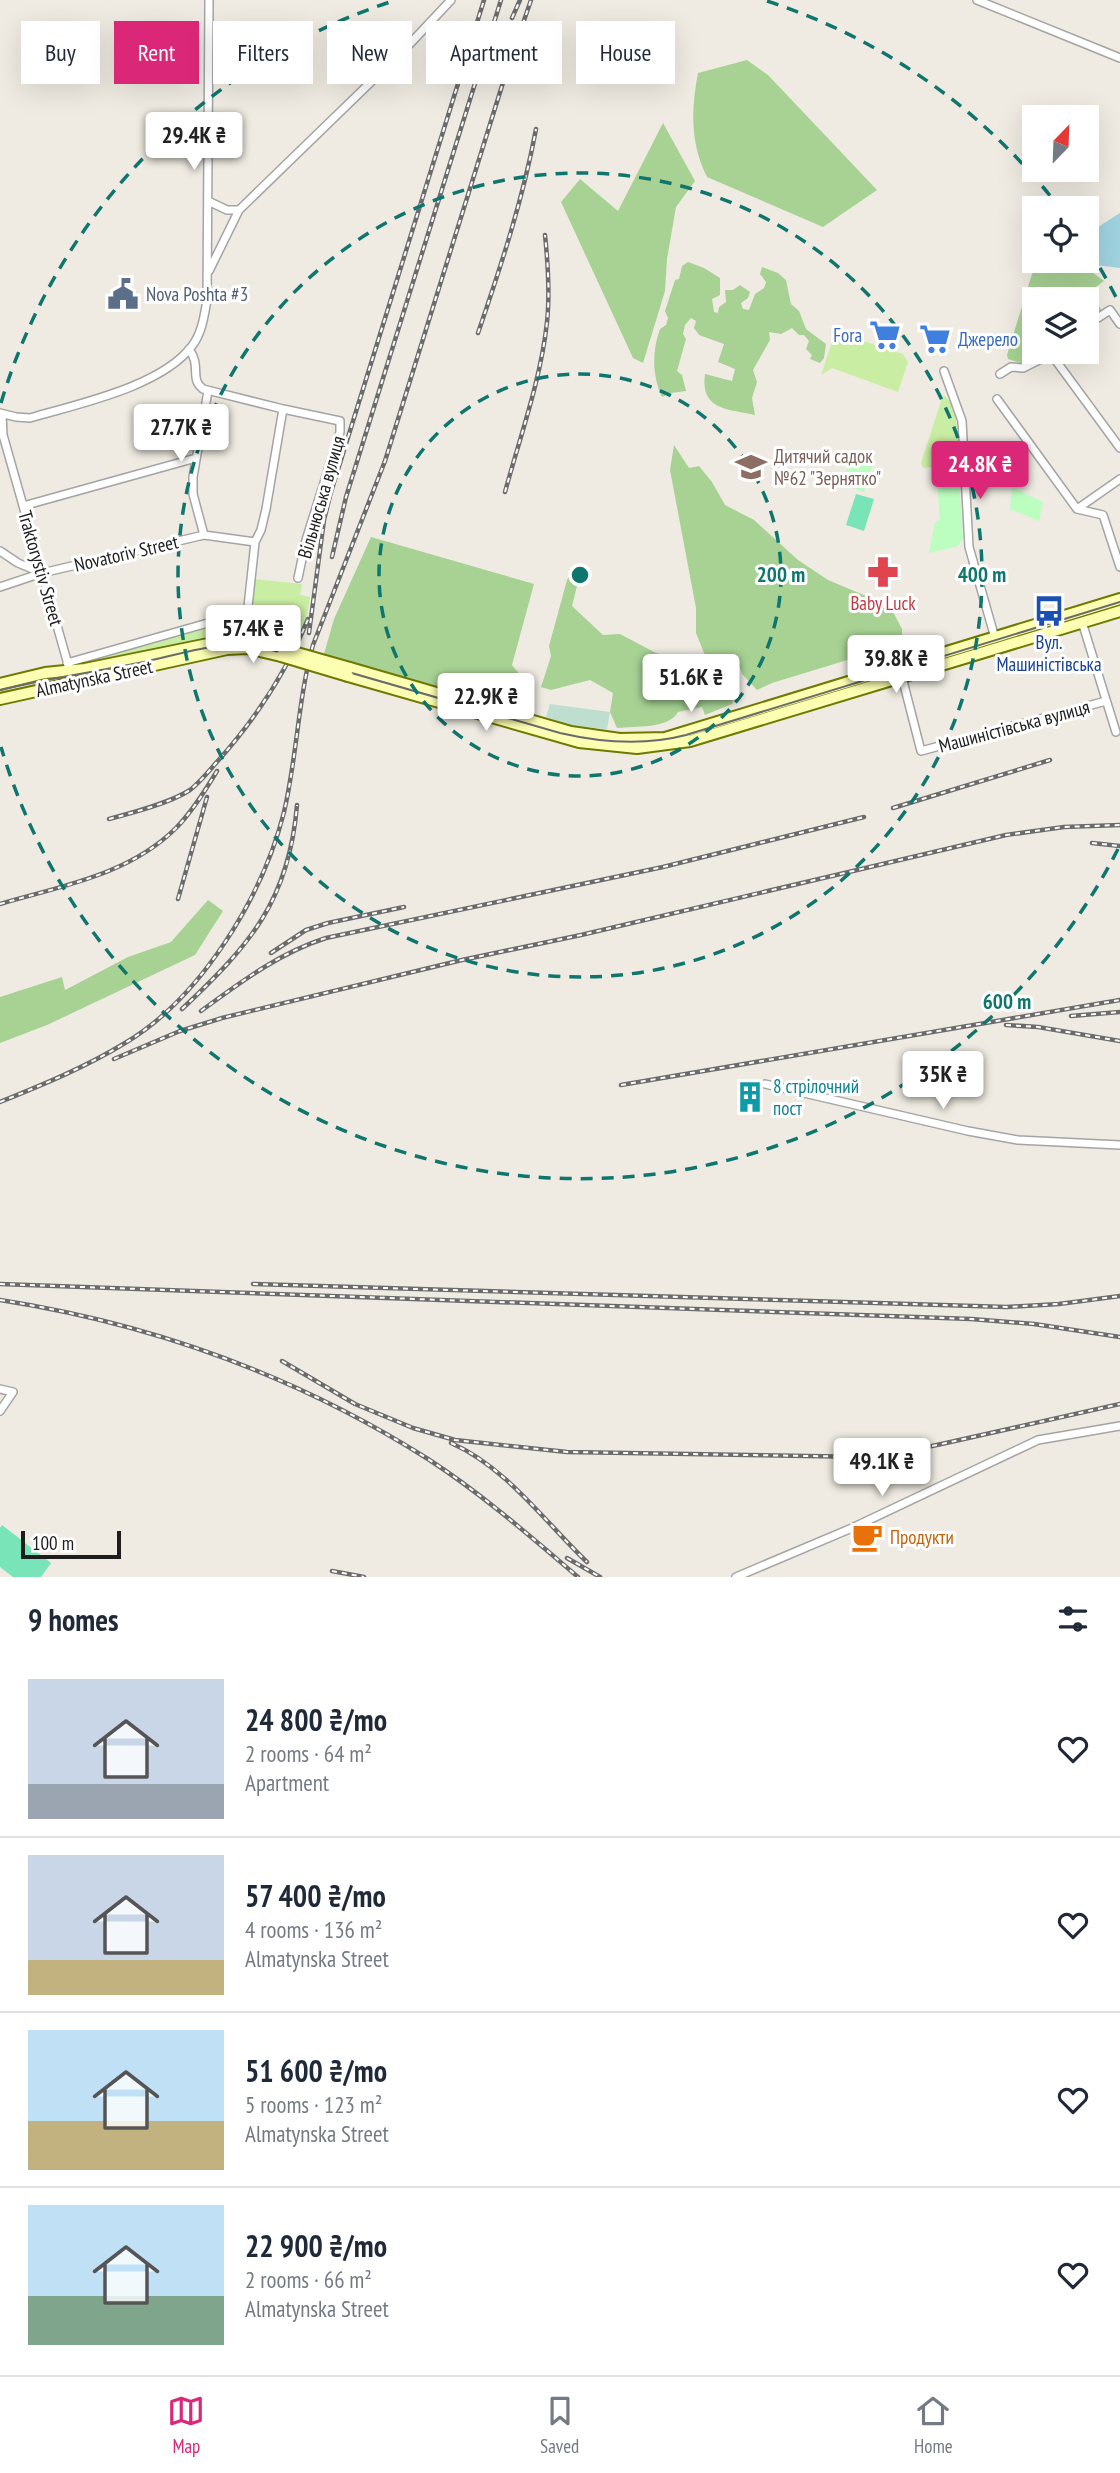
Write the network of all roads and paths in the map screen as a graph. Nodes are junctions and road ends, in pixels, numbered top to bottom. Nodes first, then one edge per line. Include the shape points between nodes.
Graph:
1 (209, 0) edge
2 (451, 0) edge
3 (976, 0) edge
4 (1120, 58) edge
5 (208, 201) junction
6 (239, 210) junction
7 (207, 275) junction
8 (1099, 317) edge
9 (1120, 324) edge
10 (189, 349) junction
11 (1030, 364) edge
12 (1059, 364) edge
13 (944, 371) dead end
14 (1000, 374) dead end
15 (208, 391) junction
16 (997, 399) dead end
17 (283, 409) junction
18 (1, 413) edge
19 (2, 435) edge
20 (1120, 448) edge
21 (196, 458) junction
22 (1120, 479) edge
23 (23, 506) junction
24 (1077, 509) junction
25 (204, 535) junction
26 (255, 542) junction
27 (0, 551) edge
28 (1120, 567) edge
29 (43, 573) junction
30 (298, 578) dead end
31 (0, 587) edge
32 (1120, 599) edge
33 (1120, 611) edge
34 (1082, 622) junction
35 (995, 638) junction
36 (70, 672) junction
37 (349, 672) junction
38 (902, 677) junction
39 (0, 684) edge
40 (0, 699) edge
41 (1106, 701) junction
42 (1116, 732) dead end
43 (765, 1084) dead end
44 (1120, 1145) edge
45 (0, 1389) edge
46 (0, 1411) edge
47 (1120, 1426) edge
48 (736, 1577) edge

1 - 5 street
2 - 6 street
3 - 4 street
5 - 6 street via 226,210
5 - 7 street
6 - 7 street
7 - 10 street via 204,320
8 - 9 street via 1110,310
10 - 15 street via 197,364 198,385
10 - 18 street via 138,384 30,418
11 - 14 street
12 - 20 street
13 - 35 street via 962,421 970,547
15 - 17 street
15 - 21 street
16 - 24 street
17 - 26 street via 266,509
17 - 30 street, Вільнюська вулиця via 336,418 341,425
18 - 19 street, Traktorystiv Street
19 - 23 street, Traktorystiv Street
21 - 23 street
21 - 25 street via 193,494
22 - 24 street
23 - 29 street, Traktorystiv Street
24 - 28 street via 1103,515
25 - 26 street, Novatoriv Street
25 - 29 street, Novatoriv Street
26 - 36 street, Almatynska Street via 247,616 222,620
27 - 29 street
29 - 31 street, Novatoriv Street
29 - 36 street, Traktorystiv Street
32 - 35 street, Almatynska Street
33 - 34 street, Almatynska Street
34 - 38 street, Almatynska Street
34 - 41 street
35 - 37 street, Almatynska Street via 665,738 596,737 556,729
36 - 37 street, Almatynska Street, bridge via 247,648 282,652
36 - 39 street, Almatynska Street
36 - 40 street, Almatynska Street
37 - 38 street, Almatynska Street via 553,736 637,748 690,741
38 - 41 street, Машиністівська вулиця via 921,751
41 - 42 street
43 - 44 street via 1018,1140
45 - 46 street via 13,1392
47 - 48 street via 1038,1440

